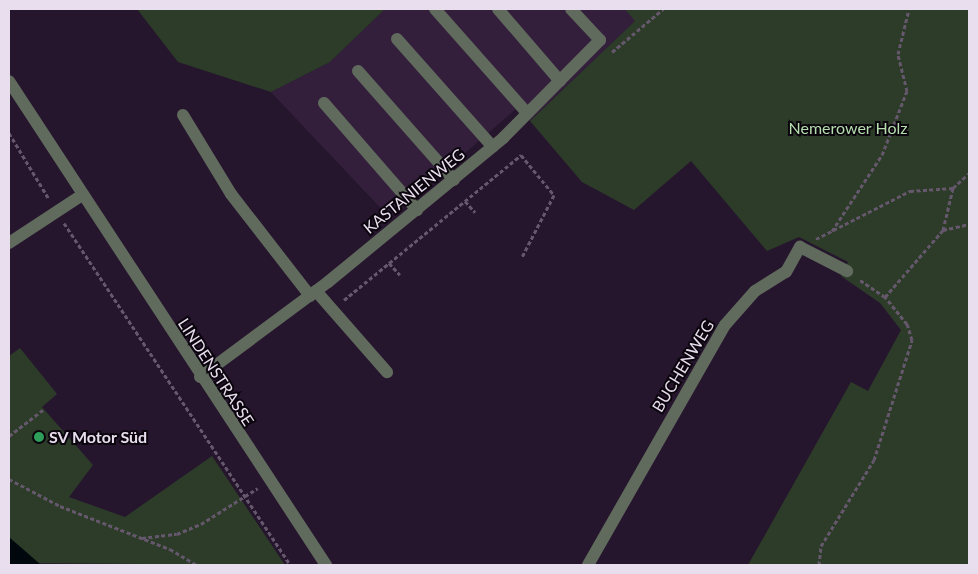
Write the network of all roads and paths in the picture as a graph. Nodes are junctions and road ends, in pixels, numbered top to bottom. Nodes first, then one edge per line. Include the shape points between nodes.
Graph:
1 (435, 9) edge
2 (498, 9) edge
3 (571, 9) edge
4 (909, 9) edge
5 (397, 39) dead end
6 (358, 71) dead end
7 (9, 81) edge
8 (560, 81) junction
9 (324, 104) dead end
10 (527, 114) junction
11 (183, 115) dead end
12 (9, 133) edge
13 (498, 142) junction
14 (969, 173) edge
15 (454, 180) junction
16 (953, 188) junction
17 (82, 195) junction
18 (465, 201) junction
19 (417, 210) junction
20 (57, 211) junction
21 (475, 212) dead end
22 (969, 224) edge
23 (943, 230) junction
24 (832, 231) junction
25 (9, 243) edge
26 (800, 247) junction
27 (522, 257) dead end
28 (389, 263) junction
29 (847, 271) joint
30 (400, 275) dead end
31 (313, 293) junction
32 (885, 297) junction
33 (331, 310) junction
34 (387, 372) dead end
35 (200, 377) junction
36 (44, 409) dead end
37 (9, 436) edge
38 (9, 479) edge
39 (268, 480) junction
40 (244, 497) junction
41 (141, 538) junction
42 (197, 565) edge
43 (290, 565) edge
44 (326, 565) edge
45 (588, 565) edge
46 (819, 565) edge

1 - 10 street
2 - 8 street
3 - 8 street, KASTANIENWEG via 600,40
4 - 24 path via 898,54 907,91 882,155
5 - 13 street
6 - 15 street
7 - 17 street, LINDENSTRASSE
8 - 10 street, KASTANIENWEG
9 - 19 street
10 - 13 street, KASTANIENWEG
11 - 31 street via 231,194
12 - 20 path
13 - 15 street, KASTANIENWEG
14 - 16 path
15 - 19 street, KASTANIENWEG
16 - 23 path
16 - 24 path via 910,192
17 - 20 street
17 - 35 street, LINDENSTRASSE
18 - 21 path
18 - 27 path via 521,155 554,195
18 - 28 path
19 - 31 street, KASTANIENWEG
20 - 25 street
20 - 40 path
22 - 23 path
23 - 32 path
24 - 26 path
26 - 29 street
26 - 45 street, BUCHENWEG via 786,272 755,291 726,325
28 - 30 path
28 - 33 path
29 - 32 path
31 - 33 street
31 - 35 street, KASTANIENWEG
32 - 46 path via 907,324 912,340 874,460 821,546
33 - 34 street
35 - 39 street, LINDENSTRASSE
36 - 37 path
38 - 41 path via 60,506
39 - 40 path
39 - 44 street, LINDENSTRASSE
40 - 41 path via 177,534
40 - 43 path
41 - 42 path

